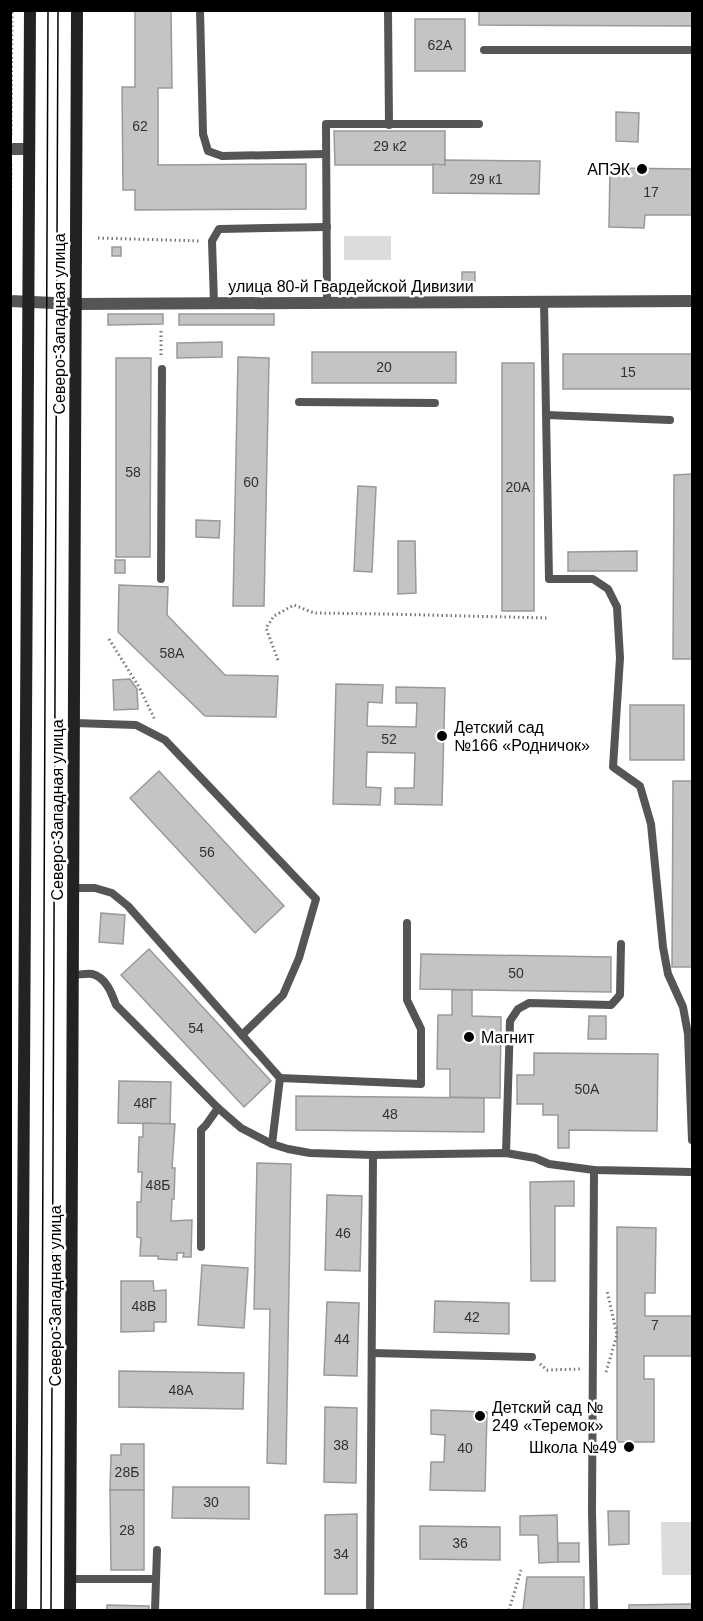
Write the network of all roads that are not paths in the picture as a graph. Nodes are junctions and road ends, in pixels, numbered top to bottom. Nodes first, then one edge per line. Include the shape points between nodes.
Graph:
1 (30, 10) edge
2 (77, 10) edge
3 (200, 10) edge
4 (388, 10) edge
5 (484, 50) dead end
6 (693, 50) edge
7 (479, 124) dead end
8 (389, 125) junction
9 (10, 149) edge
10 (28, 149) junction
11 (326, 154) junction
12 (327, 227) junction
13 (10, 301) edge
14 (544, 301) junction
15 (693, 301) edge
16 (27, 302) junction
17 (327, 302) junction
18 (214, 303) junction
19 (76, 304) junction
20 (162, 369) road end
21 (299, 402) dead end
22 (435, 403) dead end
23 (547, 415) junction
24 (670, 420) dead end
25 (161, 579) dead end
26 (74, 723) junction
27 (73, 888) junction
28 (407, 923) dead end
29 (621, 945) dead end
30 (72, 975) junction
31 (242, 1035) junction
32 (280, 1078) junction
33 (218, 1108) junction
34 (693, 1140) edge
35 (272, 1144) junction
36 (506, 1153) junction
37 (373, 1155) junction
38 (594, 1170) junction
39 (693, 1172) edge
40 (201, 1247) dead end
41 (372, 1353) junction
42 (532, 1357) road end
43 (157, 1550) dead end
44 (16, 1552) edge
45 (70, 1579) junction
46 (156, 1579) junction
47 (21, 1611) edge
48 (70, 1611) edge
49 (155, 1611) edge
50 (370, 1611) edge
51 (594, 1611) edge

1 - 10 main road, Северо-Западная улица
2 - 19 main road, Северо-Западная улица
3 - 11 lane via 203,134 208,151 222,156
4 - 8 lane
5 - 6 lane
7 - 8 lane
8 - 11 lane via 326,124
9 - 10 street
10 - 16 main road, Северо-Западная улица
11 - 12 lane
12 - 17 lane
12 - 18 lane via 219,229 212,241
13 - 16 street, улица 80-й Гвардейской Дивизии
14 - 15 street, улица 80-й Гвардейской Дивизии
14 - 17 street, улица 80-й Гвардейской Дивизии
14 - 23 lane
16 - 19 street, улица 80-й Гвардейской Дивизии
16 - 44 main road, Северо-Западная улица
17 - 18 street, улица 80-й Гвардейской Дивизии
18 - 19 street, улица 80-й Гвардейской Дивизии
19 - 26 main road, Северо-Западная улица
20 - 25 lane
21 - 22 lane
23 - 24 lane
23 - 34 lane via 549,579 593,579 608,589 617,607 620,658 613,767 640,786 651,824 666,965 683,1006 688,1034
26 - 27 main road, Северо-Западная улица
26 - 31 lane via 136,725 165,740 316,899 299,958 283,995
27 - 30 main road, Северо-Западная улица
27 - 31 lane via 112,893 128,906
28 - 32 lane via 407,1000 421,1029 421,1084
29 - 36 lane via 620,995 611,1005 529,1003 518,1009 510,1022
30 - 33 lane via 93,974 102,979 116,1005
30 - 45 main road, Северо-Западная улица
31 - 32 lane
32 - 35 lane
33 - 35 lane via 241,1128
33 - 40 lane via 201,1130
35 - 37 lane via 310,1153
36 - 37 lane
36 - 38 lane
37 - 41 lane
38 - 39 lane
38 - 51 lane
41 - 42 lane
41 - 50 lane
43 - 46 lane
44 - 47 main road, Северо-Западная улица
45 - 46 lane
45 - 48 main road, Северо-Западная улица
46 - 49 lane

